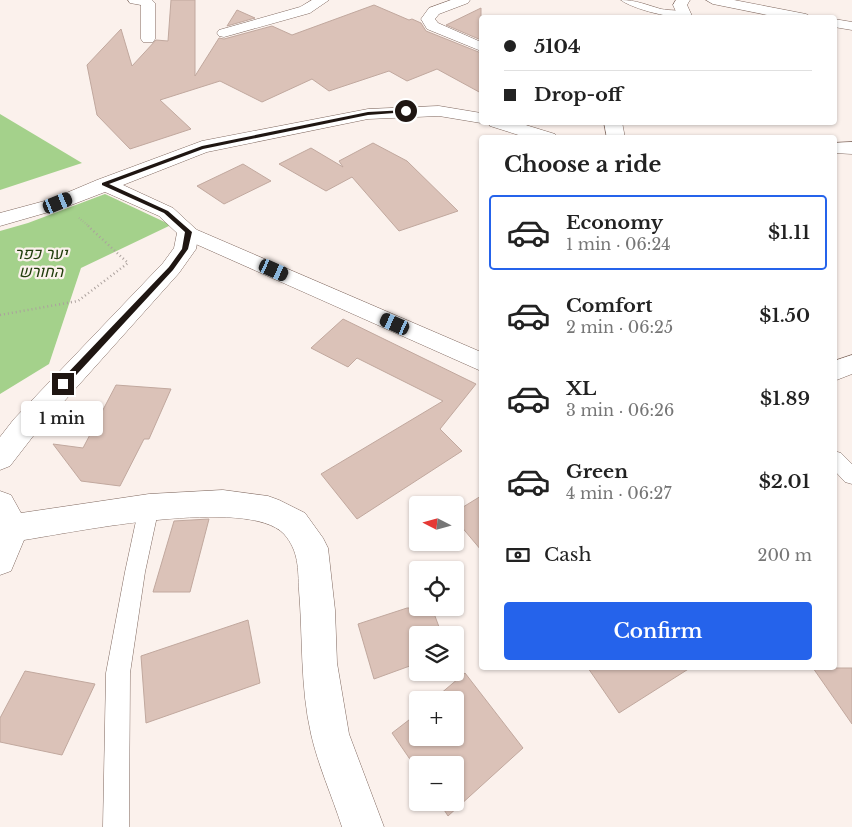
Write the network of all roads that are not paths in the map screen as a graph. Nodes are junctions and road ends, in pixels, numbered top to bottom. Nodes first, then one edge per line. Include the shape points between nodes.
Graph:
1 (135, 0) edge
2 (322, 0) edge
3 (463, 0) edge
4 (625, 0) edge
5 (713, 0) edge
6 (684, 10) edge
7 (790, 15) edge
8 (837, 24) edge
9 (852, 26) edge
10 (224, 34) dead end
11 (148, 39) dead end
12 (479, 45) edge
13 (479, 118) edge
14 (506, 125) edge
15 (539, 135) edge
16 (837, 148) edge
17 (852, 148) edge
18 (104, 184) junction
19 (0, 220) edge
20 (188, 232) junction
21 (479, 361) edge
22 (852, 364) edge
23 (837, 370) edge
24 (0, 458) edge
25 (837, 461) edge
26 (852, 476) edge
27 (149, 506) junction
28 (5, 516) edge
29 (0, 560) edge
30 (116, 827) edge
31 (362, 827) edge

1 - 11 street via 148,3
2 - 10 street via 305,10
3 - 12 street via 434,11 428,19 432,26
4 - 6 lane via 661,12
5 - 7 street
8 - 9 street
13 - 18 street via 439,111 368,114 202,147
14 - 15 street
16 - 17 street
18 - 19 street via 58,203
18 - 20 street via 166,212
20 - 21 street
20 - 24 street via 185,249 171,268 24,427
22 - 23 street
25 - 26 lane
27 - 28 street
27 - 30 lane via 118,673
27 - 31 street via 223,503 268,509 294,523 312,548 319,663 330,734
28 - 29 street via 8,544

